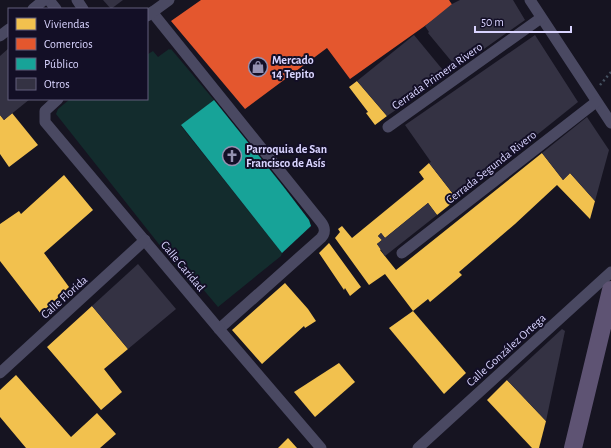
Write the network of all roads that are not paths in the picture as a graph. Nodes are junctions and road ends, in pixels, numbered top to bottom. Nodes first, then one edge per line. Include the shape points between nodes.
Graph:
1 (44, 0) edge
2 (49, 0) edge
3 (76, 0) edge
4 (169, 0) edge
5 (530, 0) edge
6 (34, 8) edge
7 (55, 8) edge
8 (82, 8) edge
9 (149, 14) edge
10 (541, 18) junction
11 (8, 30) edge
12 (0, 36) edge
13 (57, 100) edge
14 (596, 102) junction
15 (611, 124) edge
16 (388, 127) dead end
17 (145, 240) junction
18 (402, 253) dead end
19 (611, 272) edge
20 (611, 290) edge
21 (218, 329) junction
22 (0, 372) edge
23 (321, 448) edge
24 (418, 448) edge
25 (572, 448) edge

1 - 6 street
2 - 7 street
3 - 8 street
4 - 9 street
5 - 10 street
9 - 21 street via 325,230 321,238
10 - 14 street
10 - 16 street, Cerrada Primera Rivero
11 - 12 street
13 - 17 street, Calle Caridad via 46,111 44,122
14 - 15 street
14 - 18 street, Cerrada Segunda Rivero
17 - 21 street, Calle Caridad
17 - 22 street, Calle Florida
19 - 24 street, Calle González Ortega
20 - 25 main road
21 - 23 street, Calle Caridad

